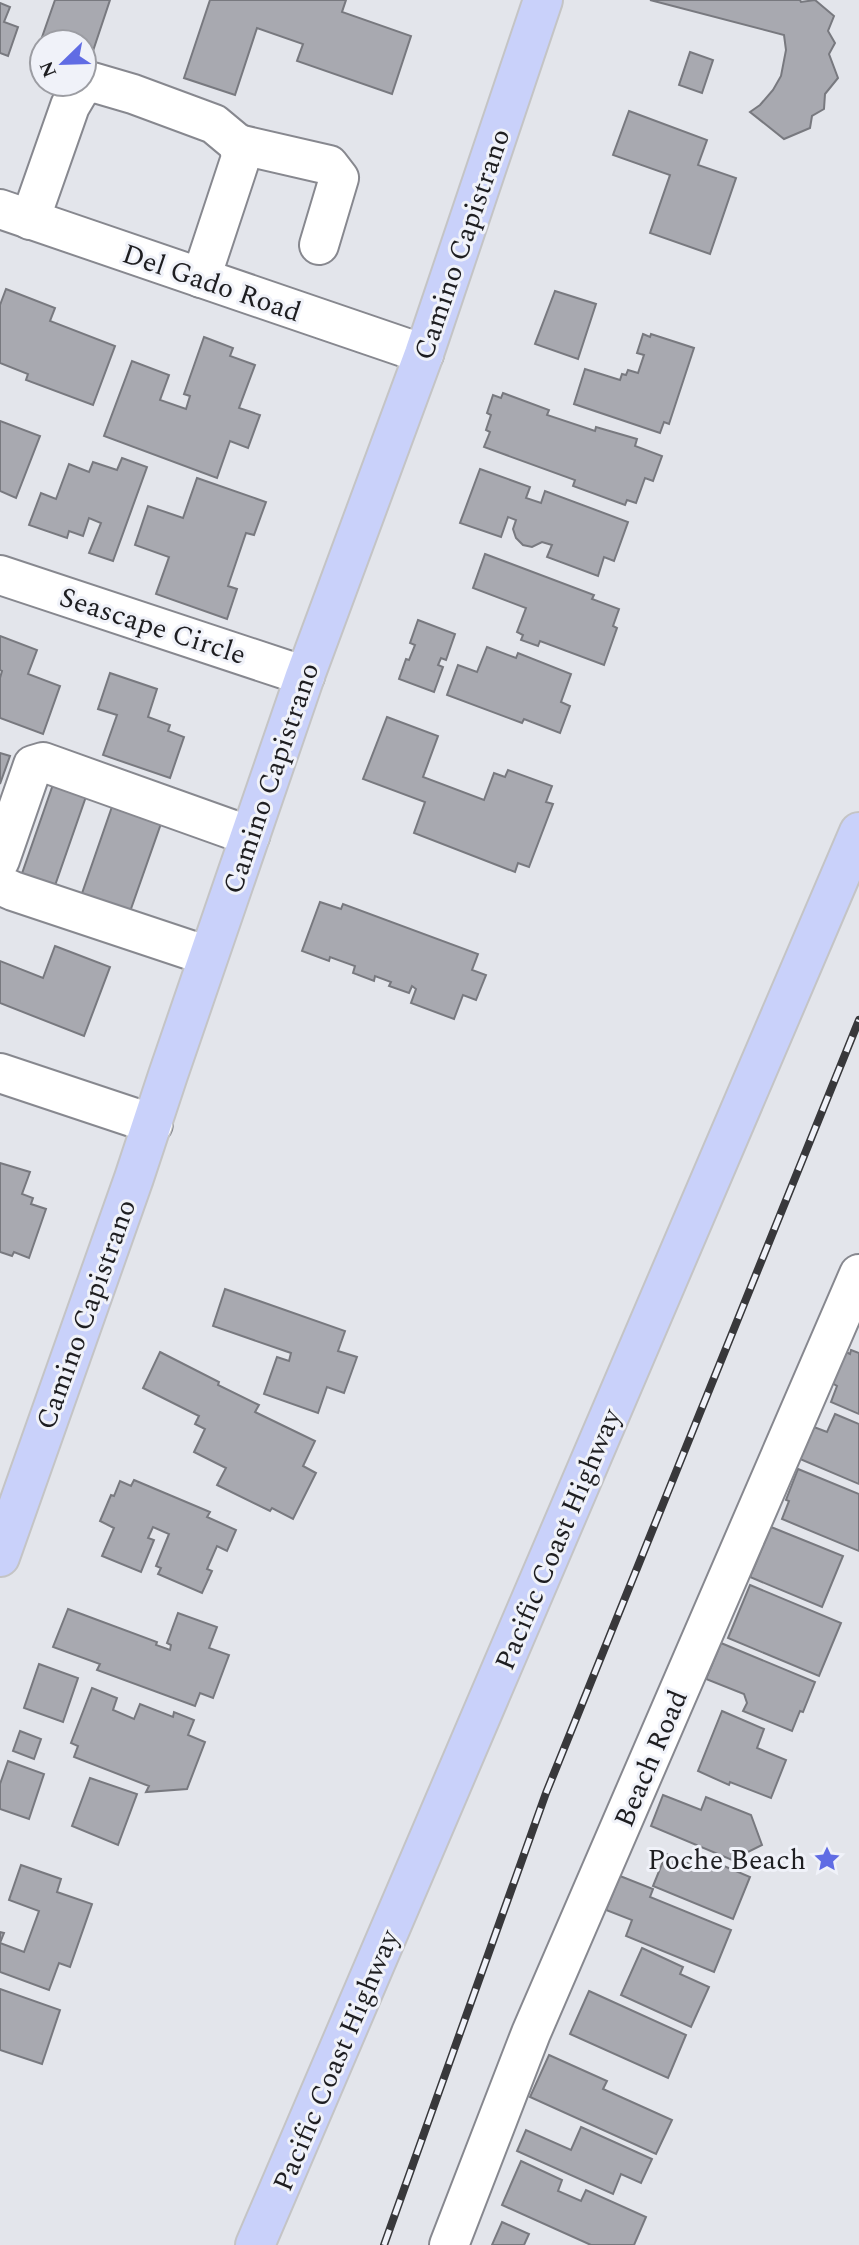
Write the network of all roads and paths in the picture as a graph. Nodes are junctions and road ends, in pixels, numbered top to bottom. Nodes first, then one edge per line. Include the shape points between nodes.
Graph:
1 (543, 0) edge
2 (239, 144) junction
3 (15, 214) edge
4 (319, 245) dead end
5 (201, 278) junction
6 (424, 354) junction
7 (0, 575) edge
8 (305, 676) junction
9 (859, 832) edge
10 (250, 836) junction
11 (0, 860) edge
12 (0, 884) edge
13 (208, 956) junction
14 (0, 1073) edge
15 (153, 1124) junction
16 (859, 1274) edge
17 (6, 1514) edge
18 (0, 1557) edge
19 (255, 2245) edge
20 (449, 2245) edge

1 - 6 main road, Camino Capistrano
2 - 3 street via 214,124 92,82 80,89 70,106
2 - 4 street via 329,165 339,178
2 - 5 street via 241,157
3 - 5 street, Del Gado Road
5 - 6 street, Del Gado Road
6 - 8 main road, Camino Capistrano
7 - 8 street, Seascape Circle
8 - 10 main road, Camino Capistrano
9 - 19 main road, Pacific Coast Highway
10 - 11 street via 43,762 33,765
10 - 13 main road, Camino Capistrano
12 - 13 street
13 - 15 main road, Camino Capistrano
14 - 15 street
15 - 17 main road, Camino Capistrano
16 - 20 street, Beach Road via 531,2033
17 - 18 main road, Camino Capistrano

